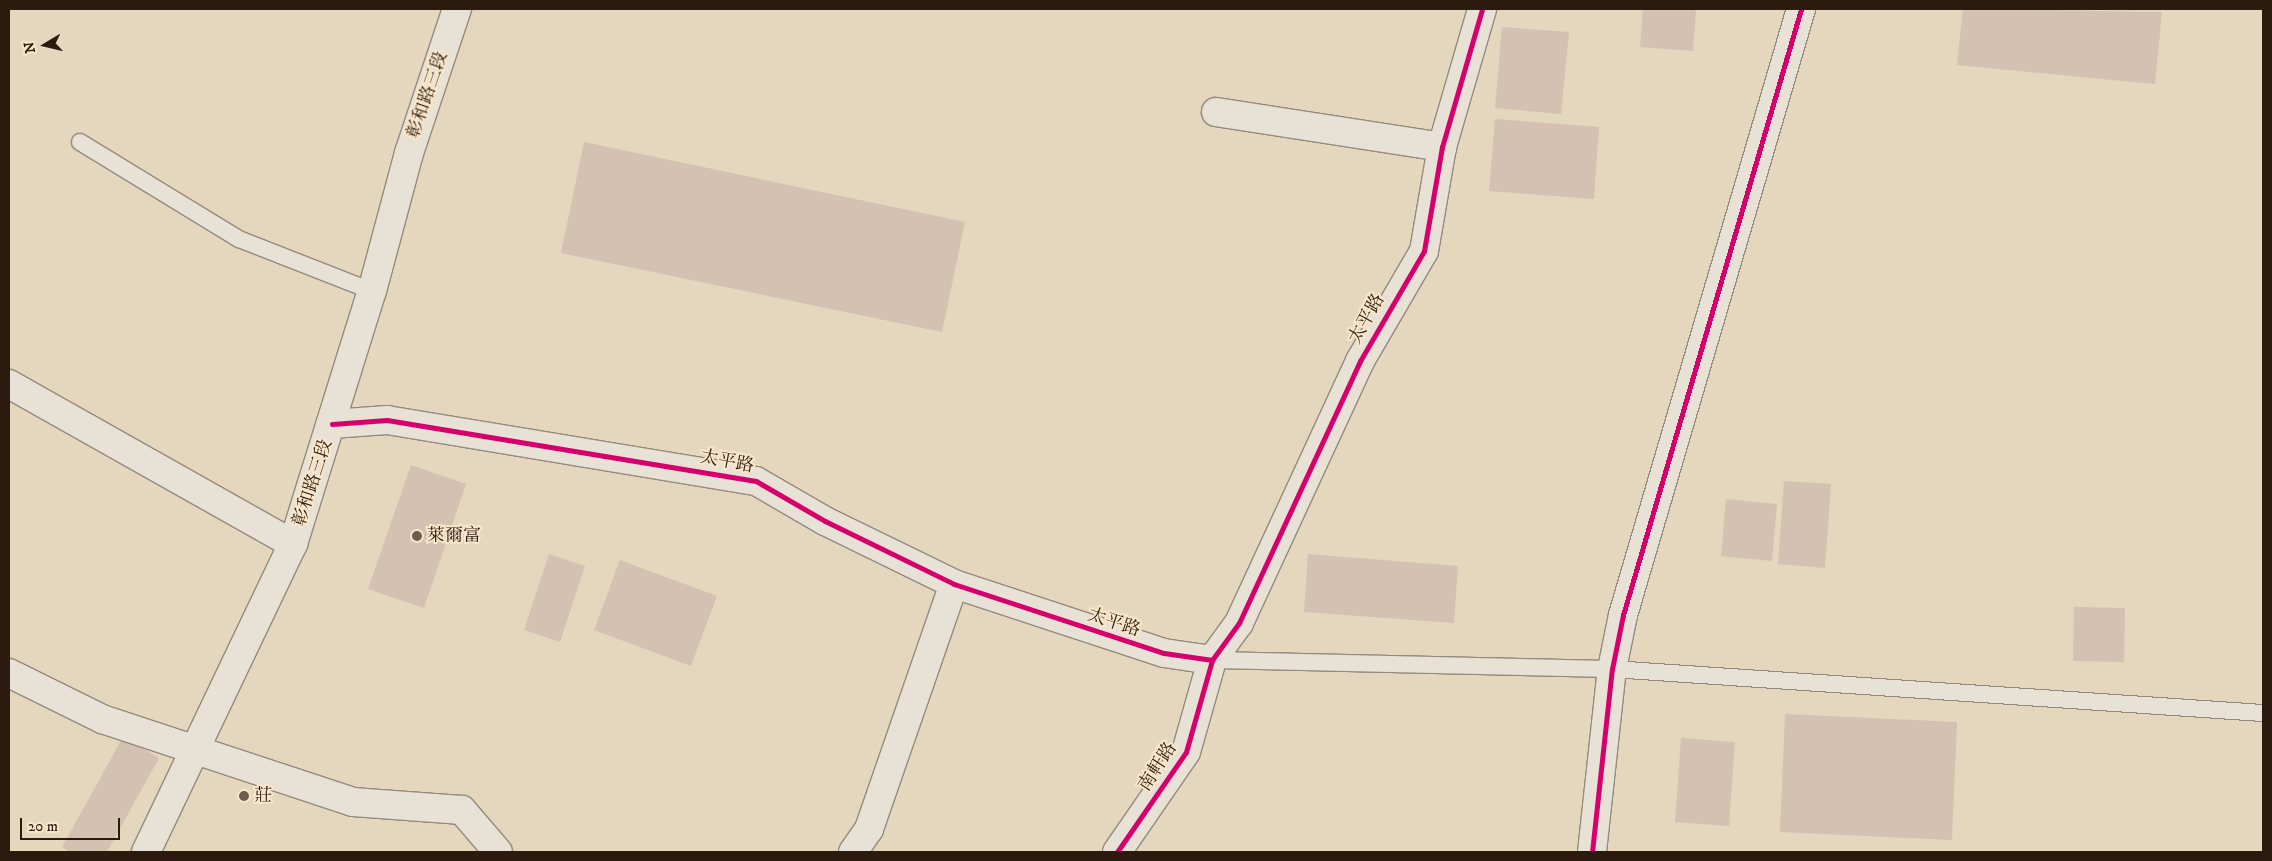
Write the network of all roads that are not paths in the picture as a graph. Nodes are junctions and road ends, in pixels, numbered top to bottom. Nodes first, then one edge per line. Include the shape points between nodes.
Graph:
1 (457, 9) edge
2 (1482, 9) edge
3 (1801, 9) edge
4 (1216, 112) dead end
5 (80, 142) dead end
6 (1442, 147) junction
7 (372, 291) junction
8 (9, 384) edge
9 (332, 424) junction
10 (293, 544) junction
11 (954, 584) junction
12 (1212, 660) junction
13 (1612, 669) junction
14 (9, 673) edge
15 (2263, 712) edge
16 (197, 747) junction
17 (146, 852) edge
18 (498, 852) edge
19 (853, 852) edge
20 (1117, 852) edge
21 (1592, 852) edge

1 - 7 street, 彰和路三段 via 409,153
2 - 6 street, 太平路
3 - 13 street via 1623,615
4 - 6 street
5 - 7 lane via 239,239
6 - 12 street, 太平路 via 1424,251 1360,362 1239,623
7 - 9 street, 彰和路三段
8 - 10 street
9 - 10 street, 彰和路三段
9 - 11 street, 太平路 via 387,420 756,481 825,521
10 - 16 street, 彰和路三段
11 - 12 street, 太平路 via 1164,653
11 - 19 street via 869,829
12 - 13 lane
12 - 20 street, 南軒路 via 1186,752
13 - 15 lane
13 - 21 street
14 - 16 street via 102,719
16 - 17 street, 彰和路三段
16 - 18 street via 354,802 462,810

